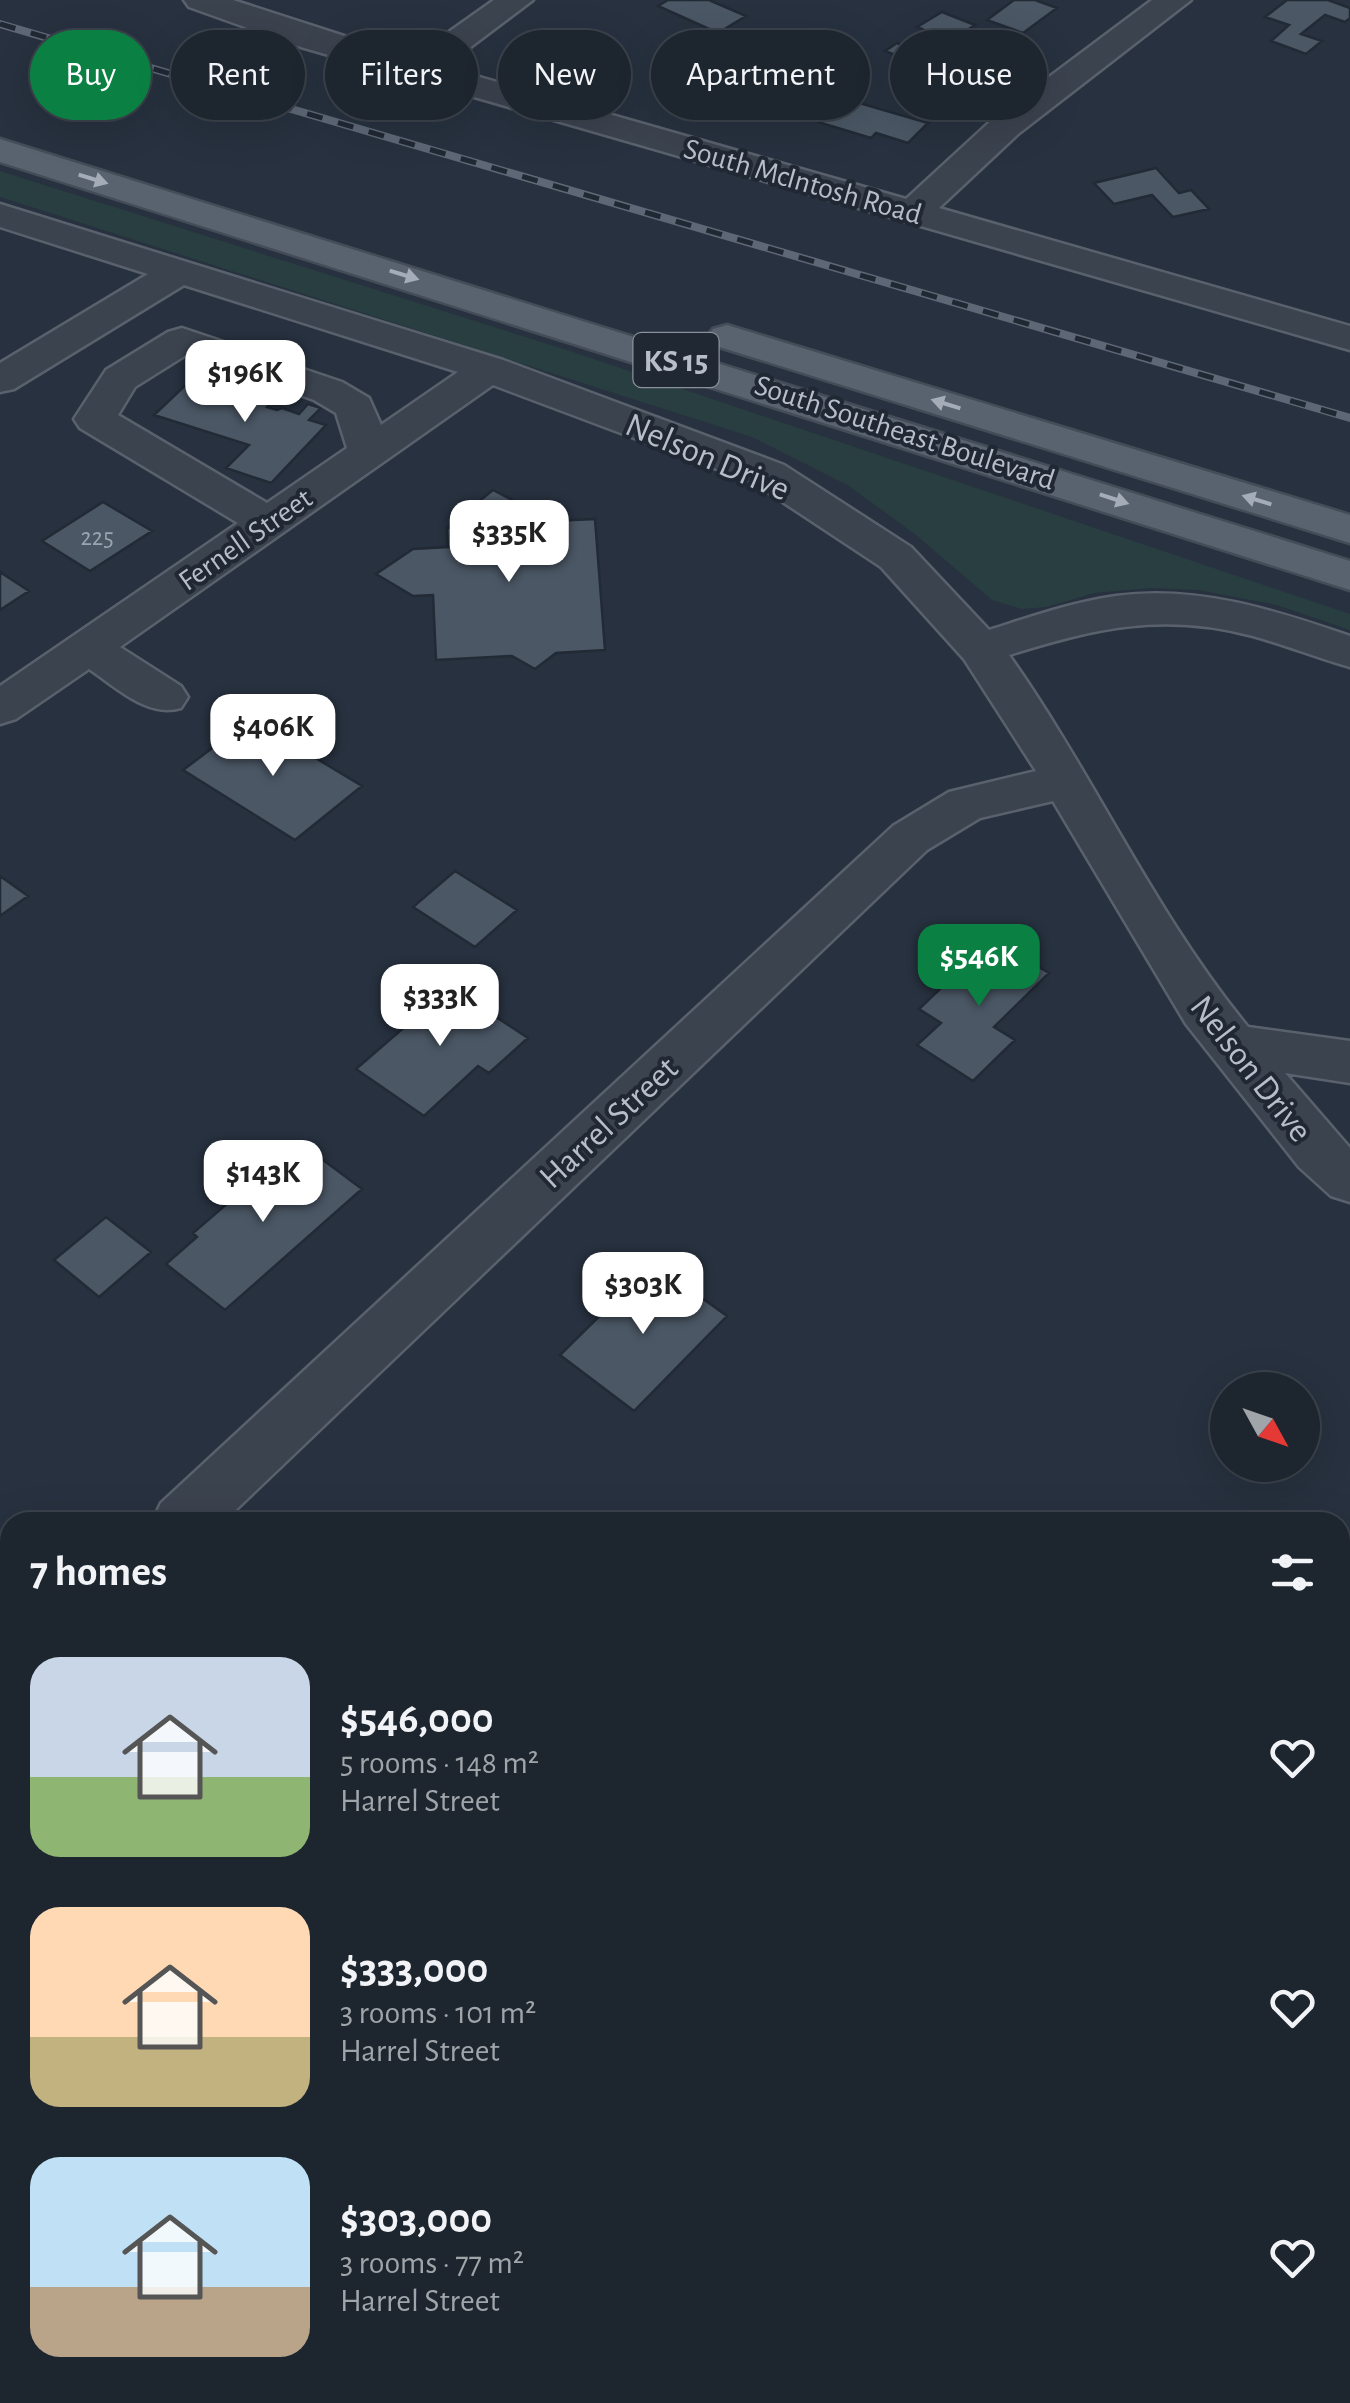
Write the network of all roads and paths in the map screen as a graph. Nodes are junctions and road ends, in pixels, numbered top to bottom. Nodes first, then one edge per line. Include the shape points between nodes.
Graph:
1 (201, 0) edge
2 (516, 0) edge
3 (1174, 0) edge
4 (474, 30) edge
5 (325, 43) edge
6 (478, 87) edge
7 (0, 115) edge
8 (0, 150) edge
9 (913, 213) junction
10 (0, 215) edge
11 (330, 216) dead end
12 (180, 272) junction
13 (701, 328) dead end
14 (381, 335) junction
15 (1350, 338) edge
16 (489, 369) junction
17 (0, 380) edge
18 (328, 390) junction
19 (369, 453) junction
20 (268, 522) junction
21 (1350, 529) edge
22 (1350, 576) edge
23 (88, 648) junction
24 (980, 648) junction
25 (1350, 652) edge
26 (165, 696) dead end
27 (0, 708) edge
28 (1068, 782) junction
29 (1232, 1045) junction
30 (1350, 1062) edge
31 (1350, 1180) edge
32 (193, 1512) edge

1 - 5 street, South McIntosh Road
2 - 4 street
3 - 9 street via 1012,118
6 - 9 street, South McIntosh Road
7 - 11 main road
8 -> 22 main road, South Southeast Boulevard / KS 15
9 - 15 street, South McIntosh Road
10 - 12 street, Nelson Drive
12 - 14 street, Nelson Drive
12 - 17 street
21 -> 13 main road, South Southeast Boulevard / KS 15
14 - 16 street, Nelson Drive
14 - 18 street
16 - 19 street, Fernell Street
16 - 24 street, Nelson Drive via 769,474 896,557
18 - 19 street via 355,407
18 - 20 street via 182,340 120,380 95,418
19 - 20 street, Fernell Street
20 - 23 street, Fernell Street
23 - 26 street
23 - 27 street, Fernell Street
24 - 25 street via 1118,610 1166,610 1262,623
24 - 28 street, Nelson Drive
28 - 29 street, Nelson Drive via 1204,1010
28 - 32 street, Harrel Street via 966,804 910,838
29 - 30 street
29 - 31 street, Nelson Drive via 1318,1152

